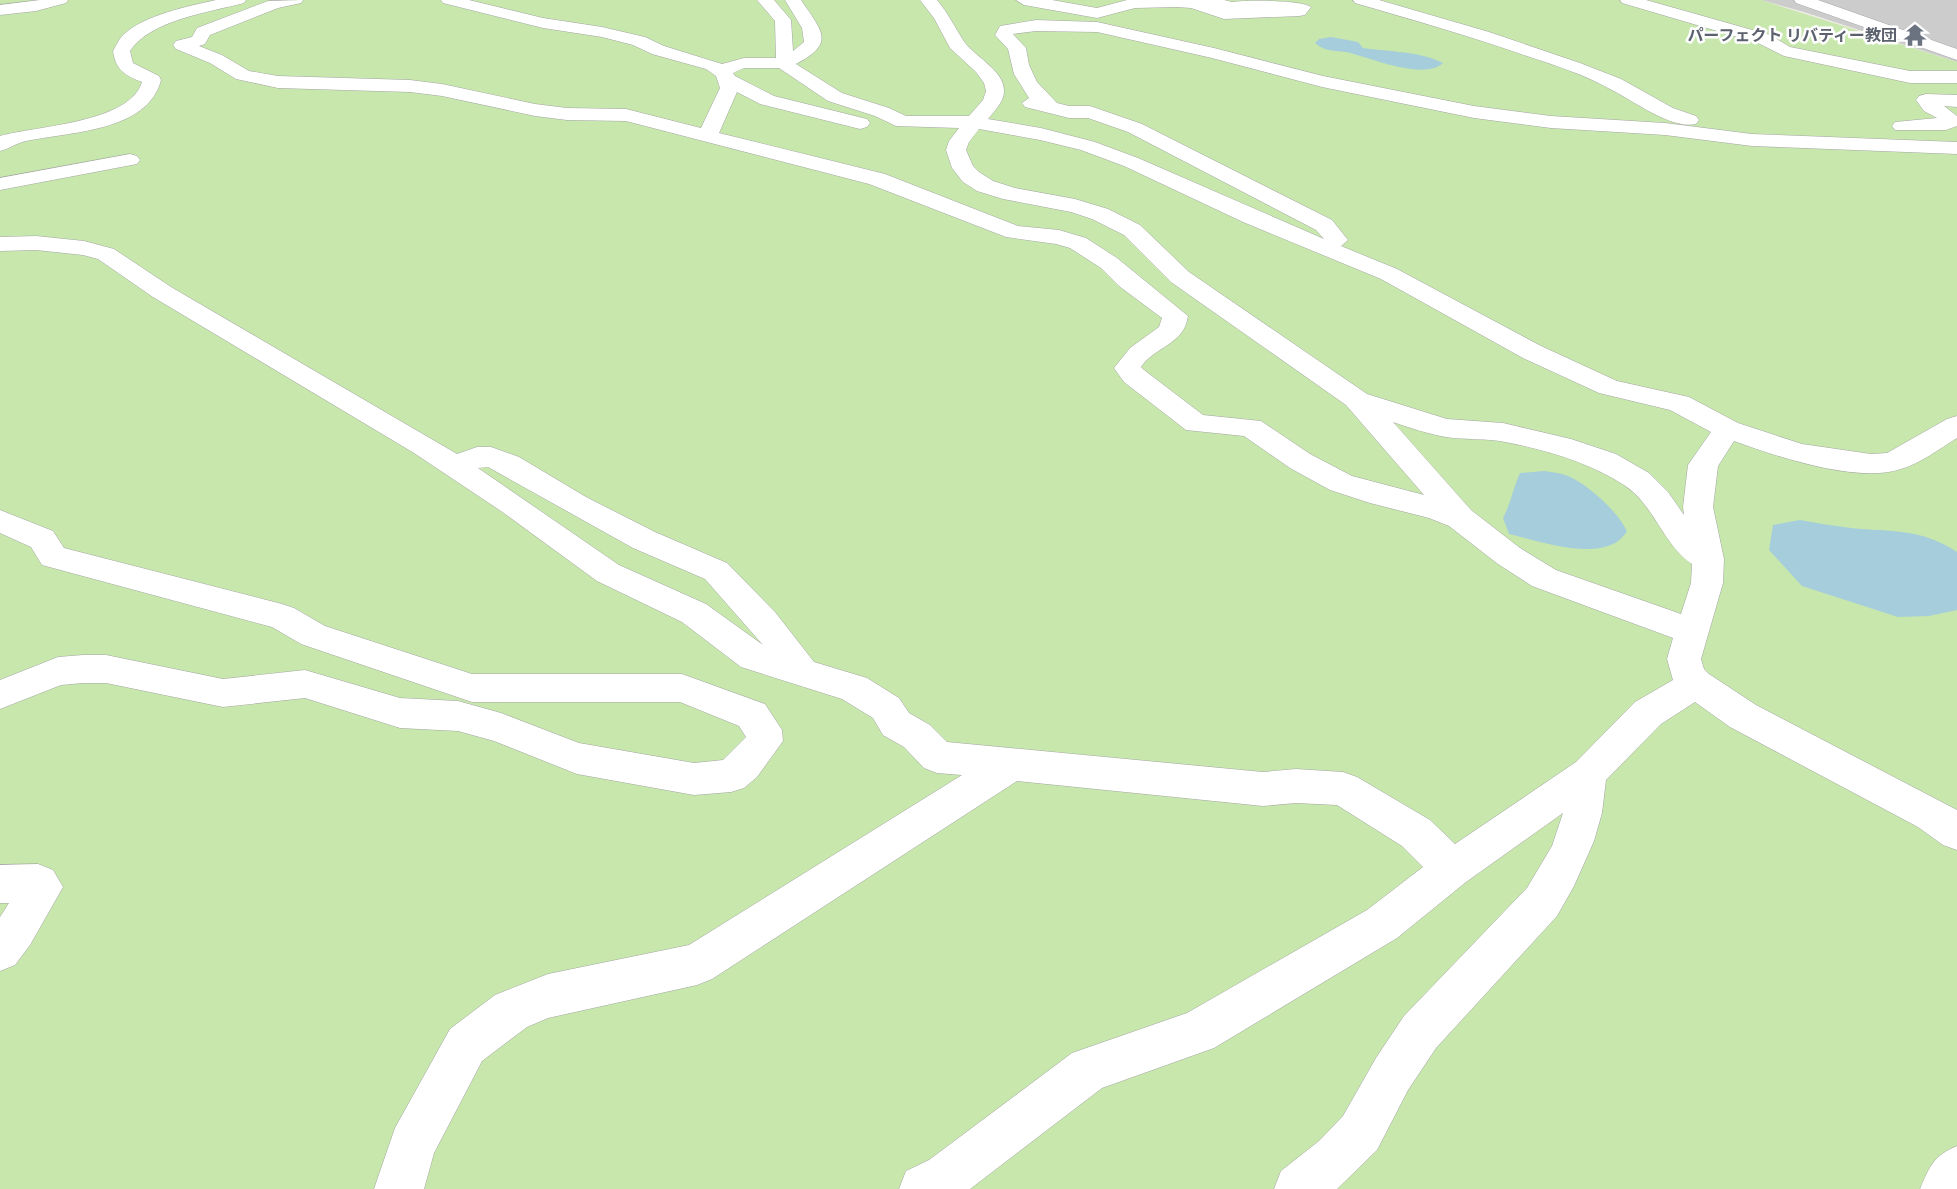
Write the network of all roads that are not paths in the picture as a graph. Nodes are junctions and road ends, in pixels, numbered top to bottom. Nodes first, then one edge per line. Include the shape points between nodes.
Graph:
1 (60, 0) edge
2 (238, 0) edge
3 (295, 0) edge
4 (449, 0) edge
5 (765, 0) edge
6 (793, 0) edge
7 (928, 0) edge
8 (1024, 0) edge
9 (1204, 0) edge
10 (1361, 0) edge
11 (1406, 0) edge
12 (1628, 0) edge
13 (1802, 0) edge
14 (1830, 0) edge
15 (1135, 2) edge
16 (0, 10) edge
17 (36, 17) dead end
18 (9, 26) dead end
19 (1461, 29) junction
20 (1957, 44) edge
21 (1957, 55) edge
22 (786, 62) junction
23 (727, 72) junction
24 (1957, 77) edge
25 (994, 93) junction
26 (1957, 102) edge
27 (1052, 109) junction
28 (903, 122) junction
29 (974, 122) junction
30 (708, 135) junction
31 (0, 145) edge
32 (1957, 148) edge
33 (130, 160) dead end
34 (0, 184) edge
35 (0, 244) edge
36 (42, 244) junction
37 (1330, 251) junction
38 (0, 258) edge
39 (1356, 399) junction
40 (1957, 425) edge
41 (1728, 429) junction
42 (454, 466) junction
43 (1460, 518) junction
44 (0, 521) edge
45 (1708, 559) junction
46 (1692, 631) junction
47 (803, 673) junction
48 (1696, 684) junction
49 (0, 695) edge
50 (1011, 765) junction
51 (1588, 773) junction
52 (1957, 832) edge
53 (1452, 869) junction
54 (0, 884) edge
55 (0, 950) edge
56 (1957, 1171) edge
57 (399, 1189) edge
58 (924, 1189) edge
59 (1299, 1189) edge
60 (1945, 1189) edge

1 - 16 lane
2 - 31 lane via 175,15 135,35 122,51 122,59 125,66 152,80 152,85 120,116 21,136
3 - 30 lane via 238,18 182,45 243,75 278,82 442,90 546,112 626,115
4 - 23 lane via 543,23 721,52 729,56
5 - 22 lane via 783,20
6 - 22 lane via 815,41
7 - 25 lane via 942,16 956,44 993,83
8 - 15 lane via 1097,14
9 - 15 lane via 1233,7 1285,2 1303,7 1299,11 1230,14 1193,3
10 - 19 lane
11 - 19 lane via 1463,17 1464,21 1457,25
12 - 24 lane via 1764,39 1784,51 1910,77
13 - 21 lane
14 - 20 lane
17 - 18 lane
19 - 26 lane via 1603,78 1653,107 1710,125 1879,129 1935,126 1951,122 1926,100
22 - 23 lane
22 - 28 lane via 835,97
23 - 28 lane via 767,100 875,127
23 - 30 lane via 729,88
25 - 27 lane
25 - 29 lane
27 - 32 lane via 1031,89 1017,48 1004,35 1006,30 1017,26 1077,24 1097,27 1322,81 1474,112 1529,119 1752,140
27 - 37 lane via 1090,112 1124,124 1232,176 1324,225 1337,243
28 - 29 lane
29 - 37 lane via 1088,146
29 - 39 lane via 956,150 971,177 1011,194 1100,214 1132,230 1180,278
30 - 43 lane via 877,179 1014,232 1078,243 1175,316 1171,333 1131,358 1127,368 1196,424 1251,427 1300,462 1341,483
33 - 34 lane
35 - 36 lane
36 - 38 lane via 28,252
36 - 42 lane via 106,254 162,292
37 - 41 lane via 1389,274 1532,352 1609,387 1678,403
39 - 43 lane
39 - 45 lane via 1446,428 1503,432 1606,461 1638,480 1657,499 1691,548
40 - 41 lane via 1892,462 1871,464 1798,453
41 - 45 lane via 1703,465 1698,507
42 - 47 lane via 608,573 694,613 753,657
42 - 47 lane via 477,457 492,457 644,540 716,571 763,621
43 - 46 lane via 1544,578
44 - 49 lane via 42,539 53,557 282,617 313,635 472,688 682,688 752,715 764,730 764,741 731,776 694,779 577,758 458,716 400,713 305,684 223,693 106,669 83,669 58,672
45 - 46 lane via 1707,583
46 - 48 lane via 1684,659 1688,675
47 - 50 lane via 854,688 886,708 896,724 917,736 937,757
48 - 51 lane via 1648,713
48 - 52 lane via 1743,716 1932,815
50 - 53 lane via 1263,789 1343,789 1416,833
50 - 57 lane via 697,964 548,996 511,1011 466,1045 412,1145
51 - 53 lane
51 - 59 lane via 1582,818 1557,878 1542,902 1420,1032 1360,1133
53 - 58 lane via 1382,924 1198,1032 1089,1069 946,1178
54 - 55 lane via 38,883 42,887
56 - 60 lane

